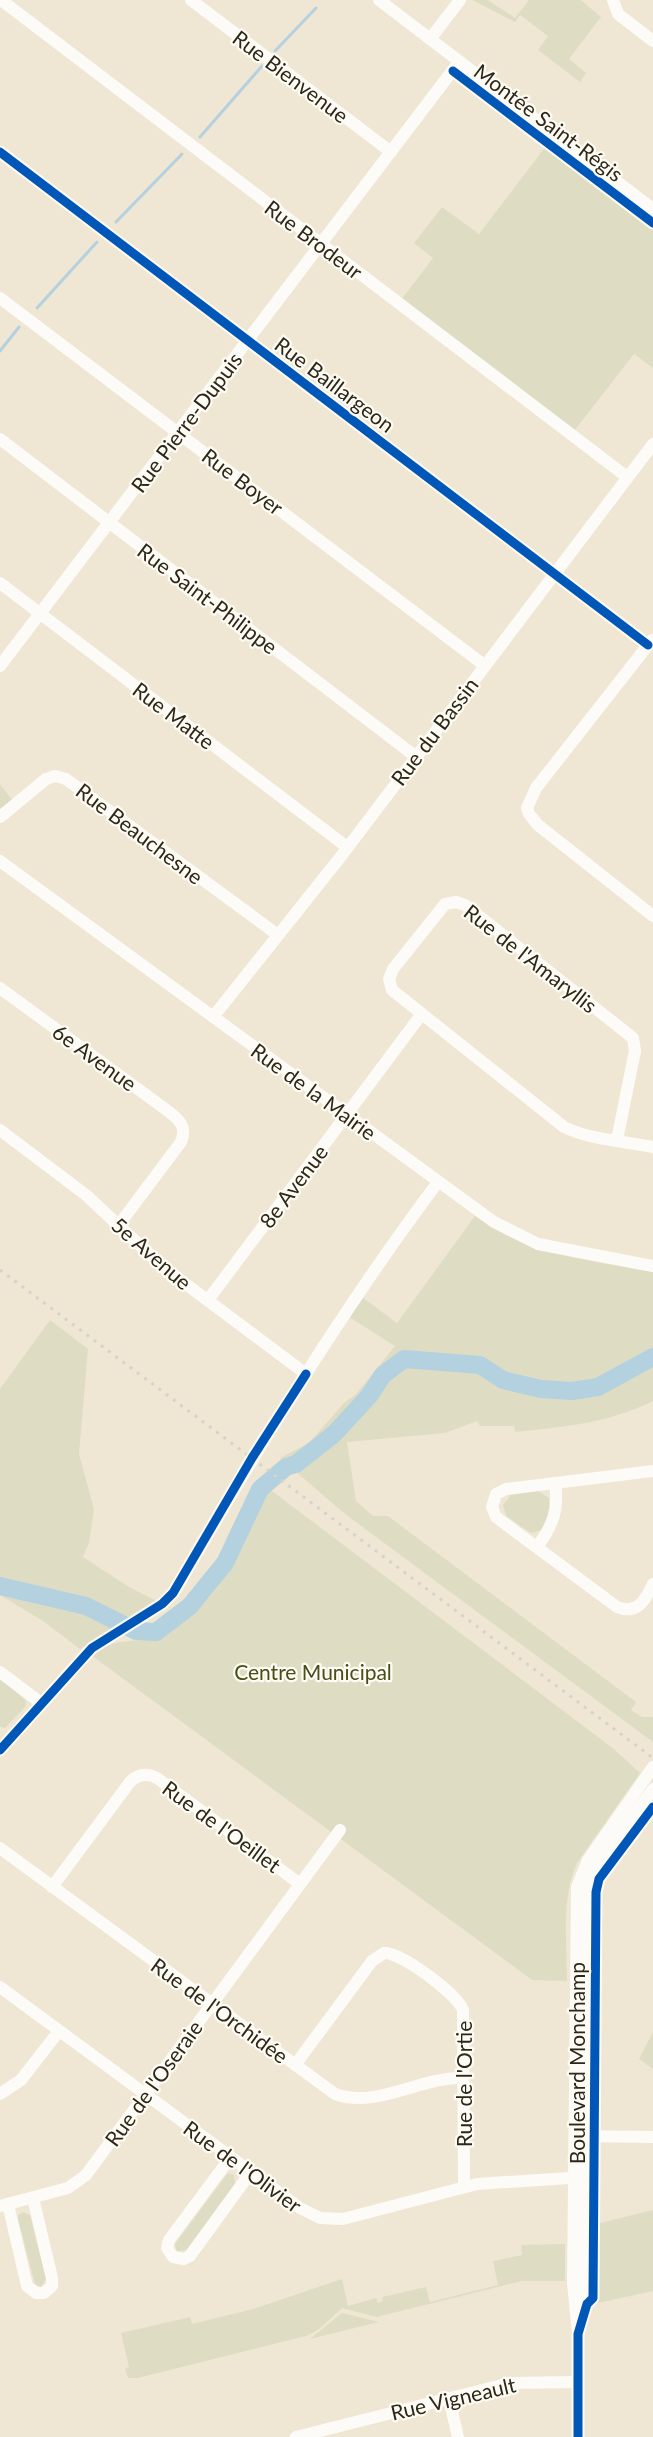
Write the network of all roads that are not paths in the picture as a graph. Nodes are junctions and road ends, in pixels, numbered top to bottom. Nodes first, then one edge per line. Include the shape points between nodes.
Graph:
1 (1, 0) edge
2 (192, 0) edge
3 (379, 0) edge
4 (460, 0) edge
5 (613, 0) edge
6 (430, 39) junction
7 (653, 41) edge
8 (459, 62) junction
9 (0, 152) edge
10 (391, 152) junction
11 (653, 209) edge
12 (321, 244) junction
13 (0, 298) edge
14 (248, 340) junction
15 (178, 432) junction
16 (0, 439) edge
17 (653, 444) edge
18 (627, 477) junction
19 (109, 523) junction
20 (555, 574) junction
21 (0, 584) edge
22 (40, 614) junction
23 (651, 642) edge
24 (484, 665) junction
25 (0, 666) edge
26 (415, 756) junction
27 (0, 817) edge
28 (347, 847) junction
29 (0, 861) edge
30 (653, 916) edge
31 (278, 935) junction
32 (0, 988) edge
33 (421, 1015) junction
34 (213, 1017) junction
35 (346, 1115) junction
36 (0, 1130) edge
37 (618, 1140) junction
38 (653, 1147) edge
39 (438, 1182) junction
40 (118, 1226) junction
41 (653, 1266) edge
42 (207, 1300) junction
43 (306, 1374) junction
44 (653, 1471) edge
45 (555, 1483) junction
46 (537, 1547) junction
47 (653, 1584) edge
48 (178, 1585) dead end
49 (86, 1654) dead end
50 (0, 1672) edge
51 (41, 1703) junction
52 (1, 1746) edge
53 (653, 1767) edge
54 (653, 1789) edge
55 (340, 1830) dead end
56 (0, 1848) edge
57 (300, 1884) junction
58 (52, 1887) junction
59 (0, 1987) edge
60 (212, 2004) junction
61 (59, 2031) junction
62 (295, 2065) junction
63 (462, 2078) junction
64 (0, 2094) edge
65 (145, 2094) junction
66 (580, 2136) junction
67 (653, 2137) edge
68 (230, 2157) junction
69 (251, 2172) junction
70 (580, 2177) junction
71 (464, 2187) junction
72 (33, 2198) junction
73 (4, 2205) edge
74 (577, 2382) junction
75 (449, 2398) junction
76 (342, 2431) edge
77 (296, 2437) edge
78 (458, 2437) edge
79 (578, 2437) edge

1 - 12 street, Rue Brodeur
2 - 10 street, Rue Bienvenue
3 - 6 street, Montée Saint-Régis
4 - 6 street
5 - 7 street via 618,14
6 - 8 street, Montée Saint-Régis
8 - 10 street, Rue Pierre-Dupuis
8 - 11 street, Montée Saint-Régis
9 - 14 street, Rue Baillargeon
10 - 12 street, Rue Pierre-Dupuis
12 - 14 street, Rue Pierre-Dupuis
12 - 18 street, Rue Brodeur
13 - 15 street, Rue Boyer
14 - 15 street, Rue Pierre-Dupuis
14 - 20 street, Rue Baillargeon
15 - 19 street, Rue Pierre-Dupuis
15 - 24 street, Rue Boyer
16 - 19 street, Rue Saint-Philippe
17 - 18 street, Rue du Bassin
18 - 20 street, Rue du Bassin
19 - 22 street, Rue Pierre-Dupuis
19 - 26 street, Rue Saint-Philippe
20 - 23 street, Rue Baillargeon
20 - 24 street, Rue du Bassin
21 - 22 street, Rue Matte
22 - 25 street, Rue Pierre-Dupuis
22 - 28 street, Rue Matte
23 - 30 street via 531,795 527,808 538,825
24 - 26 street, Rue du Bassin
26 - 28 street, Rue du Bassin
27 - 31 street, Rue Beauchesne via 46,779 66,778
28 - 31 street, Rue du Bassin
29 - 34 street, Rue de la Mairie
31 - 34 street, Rue du Bassin
32 - 40 street, 6e Avenue via 168,1111 184,1131 181,1142
33 - 35 street, 8e Avenue
33 - 37 street, Rue de l'Amaryllis via 564,1127
33 - 37 street, Rue de l'Amaryllis via 392,990 390,974 441,907 448,902 461,903 633,1038 635,1052
34 - 35 street, Rue de la Mairie
35 - 39 street, Rue de la Mairie
35 - 42 street, 8e Avenue
36 - 40 street, 5e Avenue via 77,1187
37 - 38 street, Rue de l'Amaryllis
39 - 41 street, Rue de la Mairie via 494,1222 530,1241
39 - 43 street via 371,1272
40 - 42 street, 5e Avenue
42 - 43 street, 5e Avenue
43 - 48 street
44 - 45 street
45 - 46 street via 555,1519
45 - 46 street via 500,1491 492,1503 496,1517
46 - 47 street via 620,1608 639,1606
49 - 51 street
50 - 51 street
51 - 52 street
53 - 66 street, Boulevard Monchamp via 588,1860 577,1887
54 - 66 street, Boulevard Monchamp via 596,1866 586,1893
55 - 57 street, Rue de l'Oseraie
56 - 58 street, Rue de l'Orchidée
57 - 58 street, Rue de l'Oeillet via 148,1775 130,1782
57 - 60 street, Rue de l'Oseraie
58 - 60 street, Rue de l'Orchidée
59 - 61 street, Rue de l'Olivier
60 - 62 street, Rue de l'Orchidée
60 - 65 street, Rue de l'Oseraie
61 - 64 street via 21,2080
61 - 65 street, Rue de l'Olivier
62 - 63 street, Rue de l'Orchidée via 329,2091 349,2098 362,2099 442,2079
62 - 63 street, Rue de l'Ortie via 372,1961 389,1953 461,2005
63 - 71 street, Rue de l'Ortie
65 - 68 street, Rue de l'Olivier
65 - 72 street, Rue de l'Oseraie via 81,2180
66 - 67 street
66 - 70 street, Boulevard Monchamp
68 - 69 street, Rue de l'Olivier
68 - 69 street via 169,2240 167,2248 173,2257 189,2256
69 - 71 street, Rue de l'Olivier via 306,2212 328,2219
70 - 71 street, Rue de l'Olivier
70 - 74 street, Boulevard Monchamp via 582,2308
72 - 73 street, Rue de l'Oseraie
72 - 73 street via 53,2280 44,2293 36,2293 27,2286
74 - 75 street, Rue Vigneault via 520,2381
74 - 79 street, Boulevard Monchamp
75 - 76 street, Rue Vigneault
75 - 78 street
76 - 77 street, Rue Vigneault

